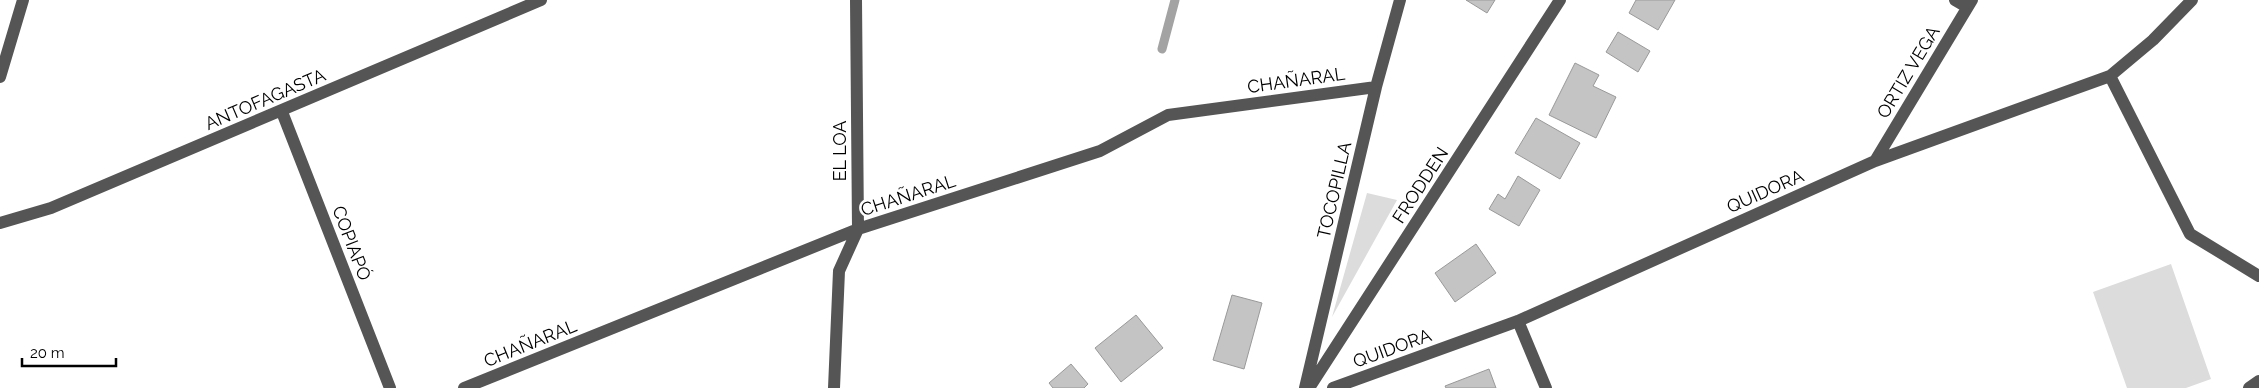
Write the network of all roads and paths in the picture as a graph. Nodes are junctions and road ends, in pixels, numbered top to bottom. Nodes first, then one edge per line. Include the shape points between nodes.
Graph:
1 (23, 0) edge
2 (541, 0) edge
3 (856, 0) edge
4 (1400, 0) edge
5 (1560, 0) edge
6 (1955, 0) edge
7 (2192, 0) edge
8 (1969, 4) edge
9 (2110, 76) junction
10 (0, 77) edge
11 (1376, 87) junction
12 (282, 112) junction
13 (1875, 161) junction
14 (0, 223) edge
15 (858, 229) junction
16 (2259, 276) edge
17 (1518, 321) junction
18 (2259, 381) edge
19 (390, 388) edge
20 (464, 388) edge
21 (834, 388) edge
22 (1305, 388) edge
23 (1309, 388) edge
24 (1333, 388) edge
25 (1546, 388) edge
26 (2249, 388) edge

1 - 10 street
2 - 12 street, ANTOFAGASTA
3 - 15 street, EL LOA
4 - 11 street, TOCOPILLA
5 - 23 street, FRODDEN
6 - 8 street
7 - 9 street, QUIDORA via 2153,40
8 - 13 street, ORTIZ VEGA
9 - 13 street, QUIDORA
9 - 16 street via 2190,234
11 - 15 street, CHAÑARAL via 1168,115 1100,151
11 - 22 street, TOCOPILLA
12 - 14 street, ANTOFAGASTA via 51,208
12 - 19 street, COPIAPÓ
13 - 17 street, QUIDORA
15 - 20 street, CHAÑARAL
15 - 21 street, EL LOA via 839,271
17 - 24 street, QUIDORA
17 - 25 street
18 - 26 street

